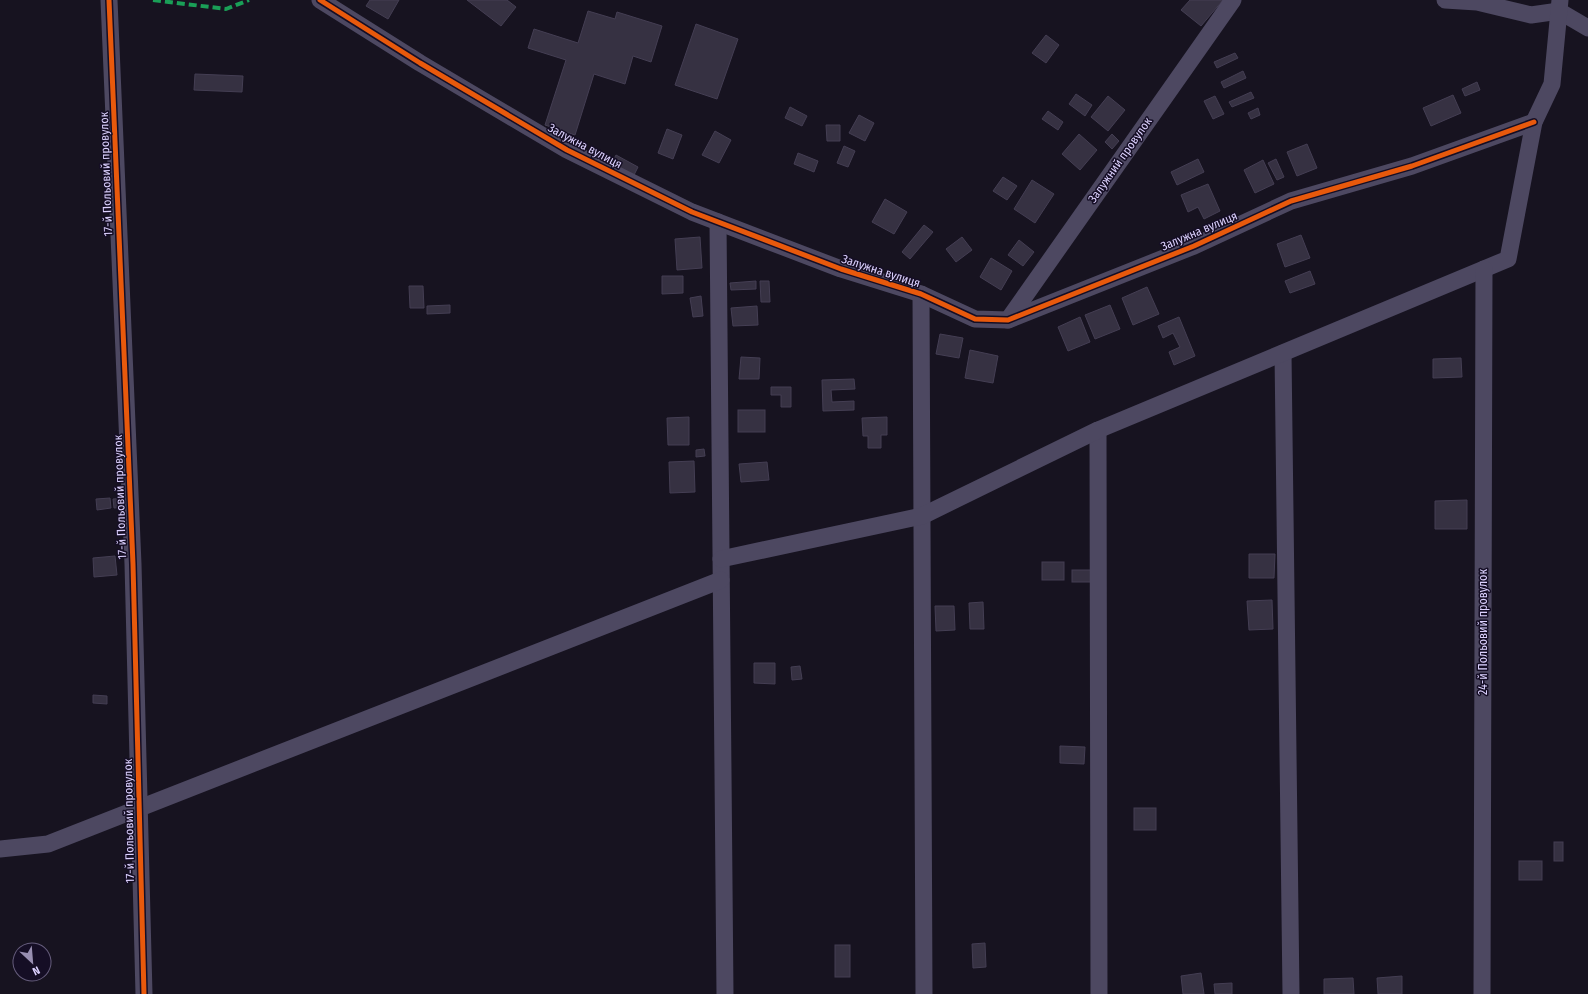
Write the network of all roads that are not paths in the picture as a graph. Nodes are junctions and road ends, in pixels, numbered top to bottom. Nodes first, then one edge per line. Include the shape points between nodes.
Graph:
1 (109, 0) edge
2 (320, 0) edge
3 (1233, 0) edge
4 (1445, 0) edge
5 (1559, 5) edge
6 (1588, 28) edge
7 (1534, 122) junction
8 (718, 222) junction
9 (1484, 269) junction
10 (921, 294) junction
11 (1008, 320) junction
12 (1283, 353) junction
13 (1098, 430) junction
14 (922, 516) junction
15 (721, 559) junction
16 (721, 580) junction
17 (139, 808) junction
18 (0, 849) edge
19 (144, 994) edge
20 (725, 994) edge
21 (924, 994) edge
22 (1099, 994) edge
23 (1291, 994) edge
24 (1482, 994) edge

1 - 17 street, 17-й Польовий провулок via 133,564
2 - 8 street, Залужна вулиця via 567,150 692,212
3 - 11 street, Залужний провулок
4 - 5 street via 1477,2 1531,15
5 - 6 street
5 - 7 street via 1552,84
7 - 9 street via 1508,259
7 - 11 street, Залужна вулиця via 1412,166 1290,201 1194,246
8 - 10 street, Залужна вулиця via 841,269
8 - 15 street
9 - 12 street
9 - 24 street, 24-й Польовий провулок
10 - 11 street, Залужна вулиця via 975,319
10 - 14 street
12 - 13 street
12 - 23 street
13 - 14 street
13 - 22 street
14 - 15 street
14 - 21 street
15 - 16 street
16 - 17 street
16 - 20 street
17 - 18 street via 48,844
17 - 19 street, 17-й Польовий провулок

